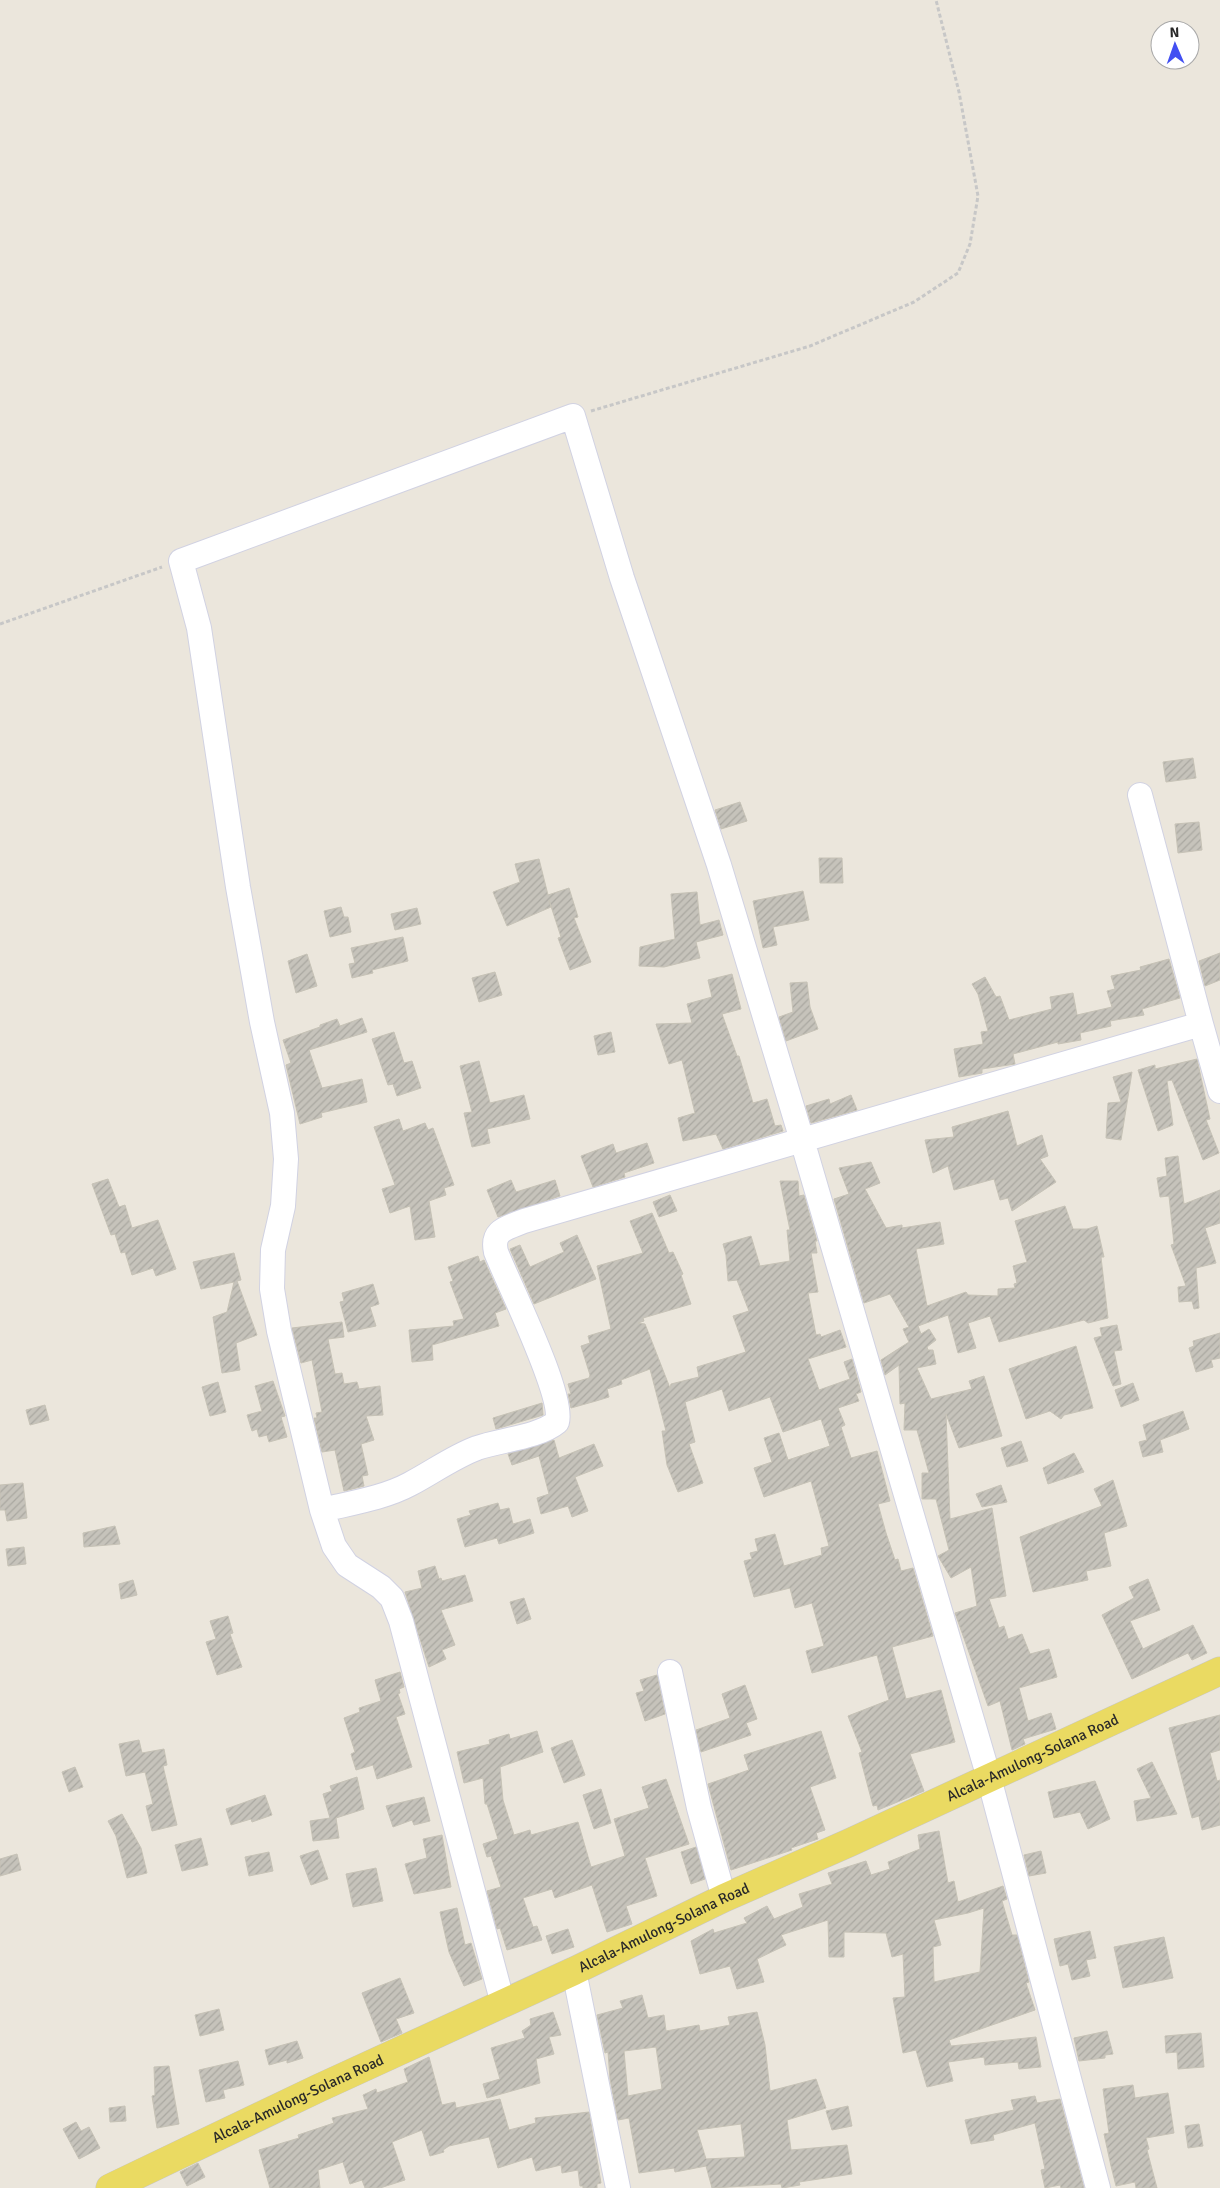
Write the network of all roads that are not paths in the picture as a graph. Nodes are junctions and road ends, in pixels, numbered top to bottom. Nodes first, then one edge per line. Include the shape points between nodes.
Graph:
1 (1140, 795) dead end
2 (1201, 1024) junction
3 (1220, 1091) edge
4 (802, 1140) junction
5 (322, 1510) junction
6 (1220, 1671) edge
7 (670, 1672) dead end
8 (989, 1778) junction
9 (724, 1898) junction
10 (574, 1971) junction
11 (504, 2004) junction
12 (110, 2188) edge
13 (618, 2188) edge
14 (1098, 2188) edge

1 - 2 street
2 - 3 street
2 - 4 street
4 - 5 street via 524,1221 498,1233 494,1239 496,1252 558,1406 557,1422 478,1448 450,1460 409,1485
4 - 5 street via 719,866 622,578 573,416 181,561 199,628 238,887 282,1113 286,1159 283,1206 273,1250 272,1289
4 - 8 street
5 - 11 street via 334,1546 347,1565 392,1598 401,1621
6 - 8 main road, Alcala-Amulong-Solana Road
7 - 9 street via 699,1808
8 - 9 main road, Alcala-Amulong-Solana Road
8 - 14 street
9 - 10 main road, Alcala-Amulong-Solana Road
10 - 11 main road, Alcala-Amulong-Solana Road
10 - 13 street
11 - 12 main road, Alcala-Amulong-Solana Road

